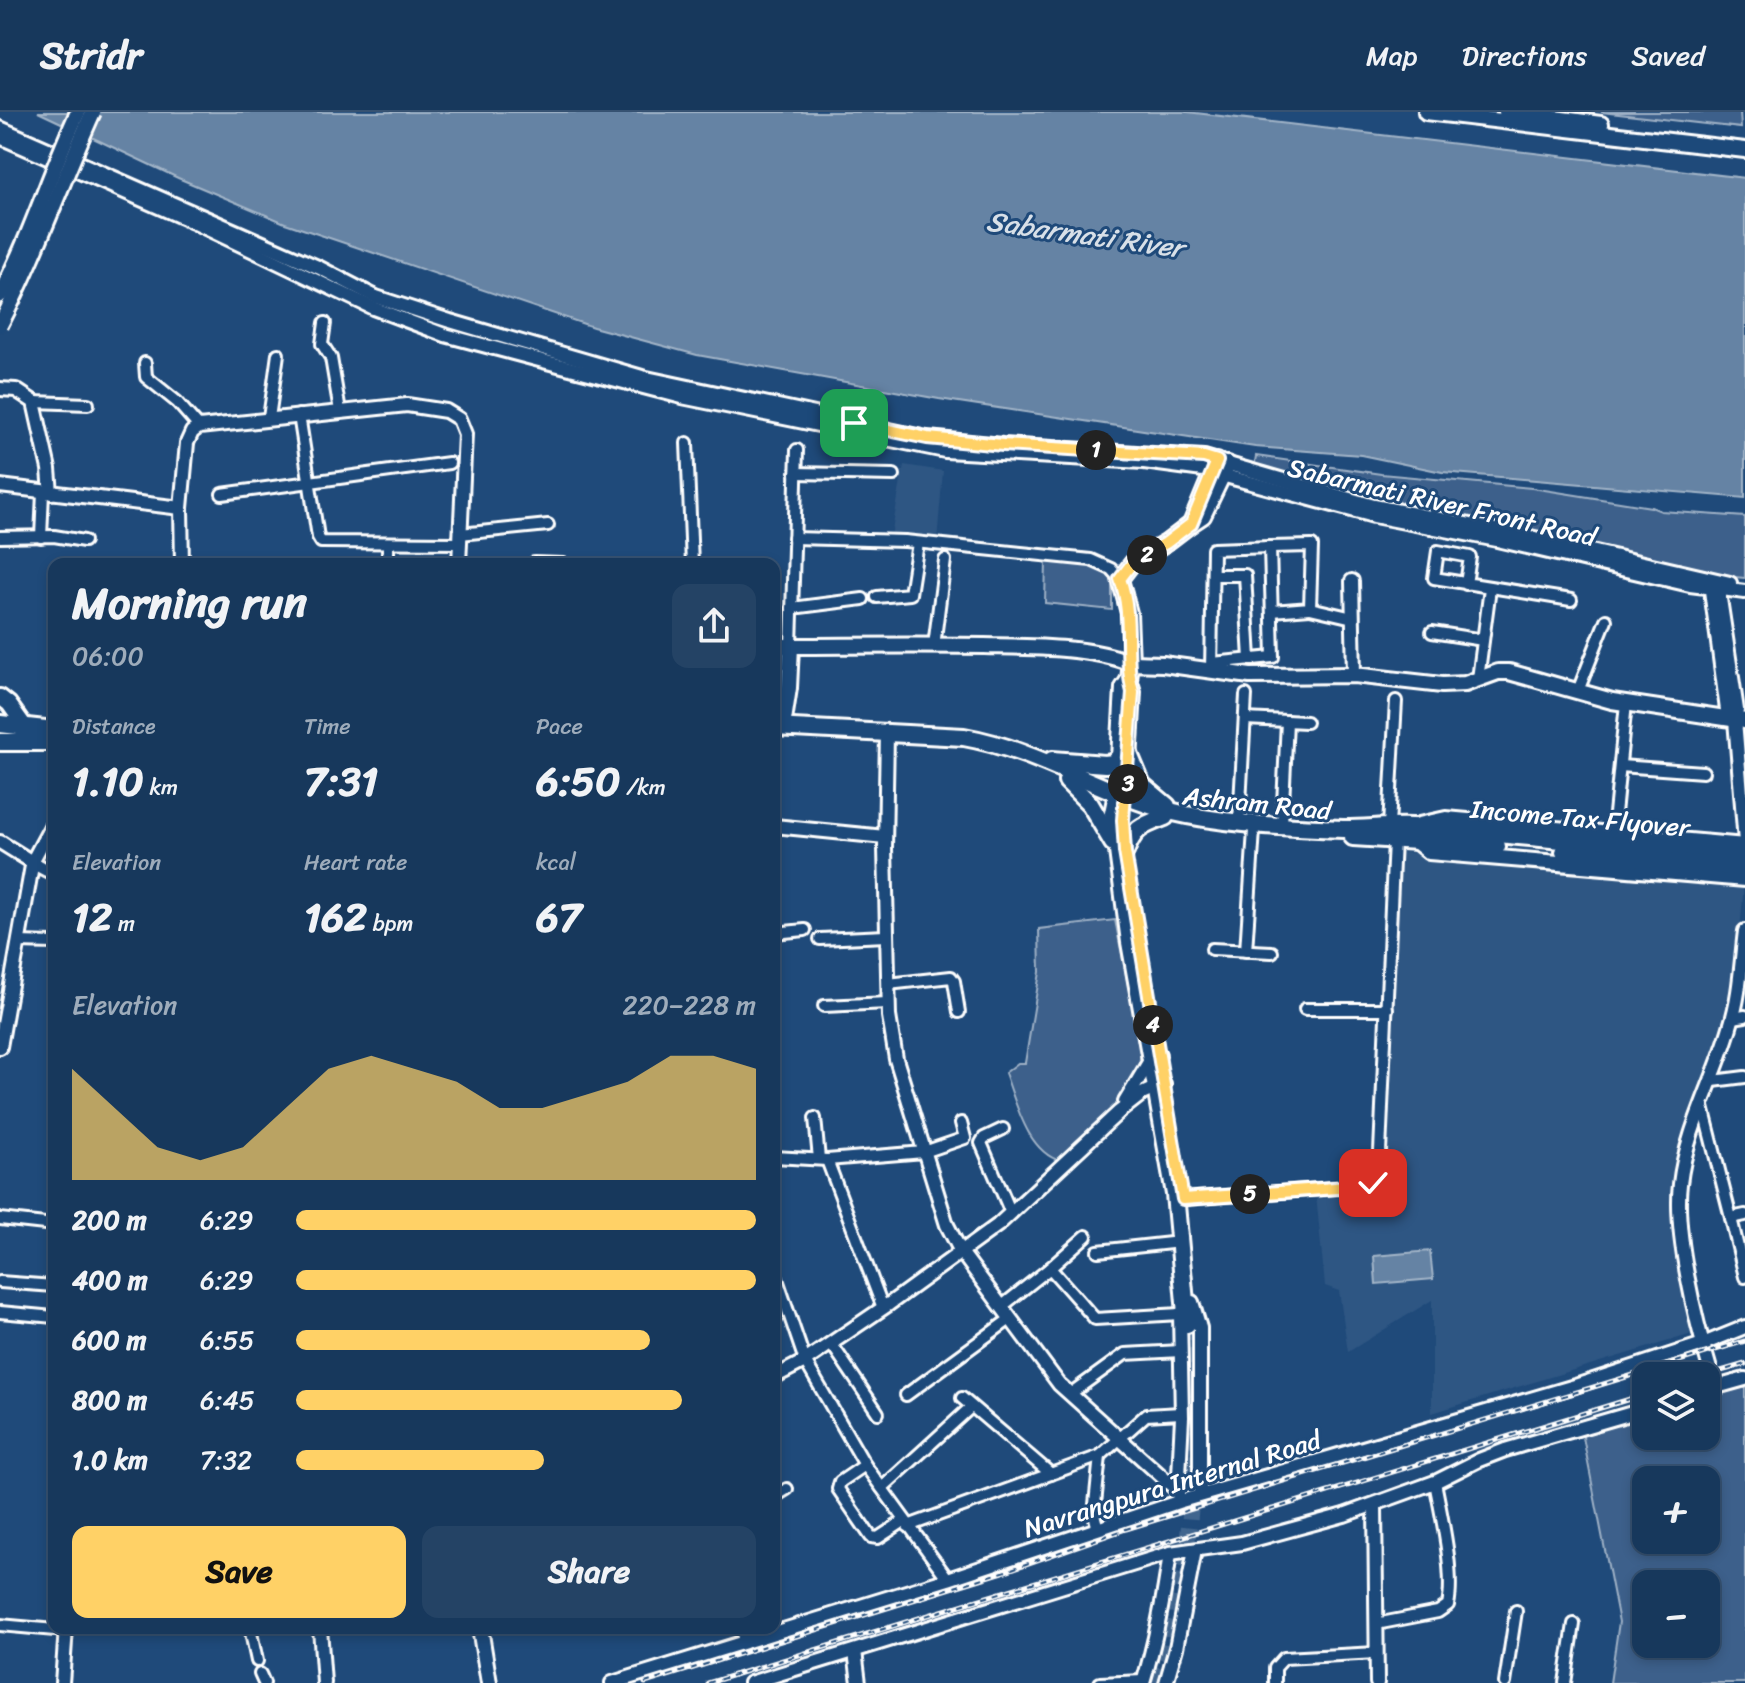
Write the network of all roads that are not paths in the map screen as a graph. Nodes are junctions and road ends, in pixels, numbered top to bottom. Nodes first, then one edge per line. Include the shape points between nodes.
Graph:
1 (78, 112) edge
2 (93, 112) edge
3 (1426, 112) edge
4 (1520, 116) edge
5 (0, 128) edge
6 (0, 137) edge
7 (1745, 142) edge
8 (1745, 150) edge
9 (0, 295) edge
10 (325, 323) dead end
11 (0, 325) edge
12 (278, 354) dead end
13 (145, 363) dead end
14 (0, 389) edge
15 (694, 394) junction
16 (34, 402) junction
17 (88, 404) dead end
18 (340, 411) junction
19 (299, 415) junction
20 (269, 418) junction
21 (199, 427) junction
22 (687, 443) dead end
23 (797, 450) dead end
24 (449, 463) dead end
25 (1221, 468) junction
26 (796, 473) junction
27 (894, 475) dead end
28 (309, 482) junction
29 (0, 486) edge
30 (47, 492) junction
31 (222, 494) dead end
32 (181, 508) junction
33 (548, 525) dead end
34 (0, 537) edge
35 (41, 537) junction
36 (459, 538) junction
37 (794, 538) junction
38 (84, 541) dead end
39 (388, 543) junction
40 (918, 543) junction
41 (1270, 547) junction
42 (182, 558) edge
43 (388, 558) edge
44 (459, 558) edge
45 (692, 558) edge
46 (945, 560) dead end
47 (1213, 575) junction
48 (1120, 579) junction
49 (1352, 581) dead end
50 (1466, 584) dead end
51 (1715, 585) junction
52 (1745, 585) edge
53 (1490, 588) junction
54 (1745, 592) edge
55 (877, 597) dead end
56 (863, 599) dead end
57 (1571, 600) dead end
58 (792, 608) junction
59 (1310, 608) junction
60 (1272, 611) junction
61 (1353, 618) junction
62 (1606, 620) dead end
63 (1432, 632) dead end
64 (1483, 640) junction
65 (780, 646) edge
66 (791, 646) junction
67 (934, 646) junction
68 (1250, 659) junction
69 (1131, 663) junction
70 (1212, 667) junction
71 (1354, 675) junction
72 (1478, 679) junction
73 (1578, 691) junction
74 (1246, 695) dead end
75 (0, 697) edge
76 (1396, 701) dead end
77 (1626, 703) junction
78 (1245, 719) junction
79 (780, 720) edge
80 (1740, 720) edge
81 (1287, 721) junction
82 (1306, 722) dead end
83 (0, 724) edge
84 (26, 728) junction
85 (48, 730) edge
86 (780, 730) edge
87 (886, 737) junction
88 (0, 742) edge
89 (48, 742) edge
90 (1124, 755) junction
91 (1038, 759) junction
92 (1620, 766) junction
93 (1703, 772) dead end
94 (1067, 781) junction
95 (1121, 800) junction
96 (1170, 814) junction
97 (1282, 825) junction
98 (1246, 826) junction
99 (780, 827) edge
100 (48, 832) edge
101 (1392, 833) junction
102 (1412, 833) junction
103 (1613, 834) junction
104 (1441, 836) junction
105 (885, 837) junction
106 (0, 842) edge
107 (1745, 844) edge
108 (1122, 852) junction
109 (1745, 856) edge
110 (33, 860) junction
111 (1745, 868) edge
112 (48, 872) edge
113 (1745, 879) edge
114 (805, 930) dead end
115 (1745, 931) edge
116 (780, 932) edge
117 (886, 936) junction
118 (820, 939) dead end
119 (18, 942) junction
120 (48, 943) edge
121 (1212, 949) dead end
122 (1246, 951) junction
123 (1272, 952) dead end
124 (888, 984) junction
125 (888, 1003) junction
126 (824, 1006) dead end
127 (1305, 1009) dead end
128 (1387, 1009) junction
129 (959, 1012) dead end
130 (1739, 1017) edge
131 (0, 1047) edge
132 (1155, 1056) junction
133 (1745, 1077) edge
134 (1713, 1081) junction
135 (1160, 1085) junction
136 (1703, 1107) junction
137 (1119, 1112) junction
138 (815, 1118) dead end
139 (961, 1123) dead end
140 (1003, 1129) dead end
141 (924, 1152) junction
142 (780, 1157) edge
143 (823, 1160) junction
144 (1183, 1199) junction
145 (1011, 1213) junction
146 (1745, 1215) edge
147 (1731, 1218) junction
148 (0, 1219) edge
149 (48, 1224) edge
150 (1086, 1236) dead end
151 (1180, 1242) junction
152 (1098, 1251) dead end
153 (961, 1252) junction
154 (1050, 1268) junction
155 (1745, 1277) edge
156 (0, 1282) edge
157 (48, 1286) edge
158 (780, 1288) edge
159 (1001, 1307) junction
160 (883, 1308) junction
161 (0, 1312) edge
162 (1188, 1313) junction
163 (48, 1316) edge
164 (1010, 1319) junction
165 (1745, 1327) edge
166 (831, 1343) junction
167 (1703, 1344) junction
168 (1181, 1351) junction
169 (805, 1361) junction
170 (1707, 1362) edge
171 (780, 1374) edge
172 (1745, 1379) edge
173 (1720, 1380) edge
174 (1070, 1394) junction
175 (906, 1395) dead end
176 (962, 1398) dead end
177 (971, 1407) junction
178 (878, 1413) dead end
179 (1181, 1413) junction
180 (1632, 1413) edge
181 (1119, 1441) junction
182 (1100, 1456) junction
183 (865, 1465) junction
184 (1051, 1474) junction
185 (1435, 1482) junction
186 (882, 1488) junction
187 (787, 1489) dead end
188 (780, 1493) edge
189 (1200, 1495) junction
190 (1178, 1497) junction
191 (1375, 1506) junction
192 (906, 1523) junction
193 (1098, 1529) junction
194 (1195, 1550) junction
195 (1170, 1553) junction
196 (948, 1579) junction
197 (1516, 1611) dead end
198 (1376, 1624) junction
199 (1574, 1624) dead end
200 (0, 1625) edge
201 (48, 1628) edge
202 (780, 1632) edge
203 (66, 1634) edge
204 (251, 1634) edge
205 (320, 1634) edge
206 (480, 1634) edge
207 (742, 1634) edge
208 (774, 1634) edge
209 (745, 1643) junction
210 (855, 1651) junction
211 (1377, 1653) junction
212 (257, 1661) dead end
213 (1143, 1682) edge
214 (62, 1683) edge
215 (324, 1683) edge
216 (489, 1683) edge
217 (612, 1683) edge
218 (750, 1683) edge
219 (859, 1683) edge
220 (1100, 1683) edge
221 (1166, 1683) edge
222 (1275, 1683) edge
223 (1377, 1683) edge
224 (1505, 1683) edge
225 (1565, 1683) edge

1 - 9 main road, bridge
2 - 11 main road, bridge
3 - 4 main road
4 - 7 main road
4 - 8 main road
5 - 15 street via 376,297
6 - 15 street via 419,326
10 - 18 street via 322,344 331,358
12 - 20 street
13 - 21 street via 146,377
14 - 16 street via 16,390
15 - 25 street via 945,451
16 - 17 street
16 - 30 street
18 - 19 street
18 - 36 street via 407,405 446,411 459,419 465,434
19 - 20 street
19 - 28 street
20 - 21 street
21 - 32 street via 187,443
22 - 45 street
23 - 26 street
24 - 28 street
25 - 48 main road via 1203,516 1133,562
25 - 51 street via 1526,536
26 - 27 street
26 - 37 street
28 - 31 street
28 - 39 street via 321,542
29 - 30 street
30 - 32 street
30 - 35 street
32 - 42 street
33 - 36 street
34 - 35 street
35 - 38 street
36 - 39 street
36 - 44 street
37 - 40 street
37 - 58 street
39 - 43 street
40 - 48 street via 1091,560
40 - 55 street via 910,594
41 - 47 street via 1213,549
41 - 59 street via 1312,546
41 - 60 street
46 - 67 street
47 - 68 street via 1245,575
47 - 70 street
48 - 69 main road via 1129,613
49 - 61 street
50 - 53 street
51 - 52 street
51 - 54 street
51 - 80 street via 1727,710
53 - 57 street
53 - 64 street
56 - 58 street
58 - 66 street
59 - 60 street
59 - 61 street
60 - 68 street via 1273,657
61 - 71 street
62 - 73 street
63 - 64 street
64 - 72 street
65 - 66 main road
66 - 67 main road
66 - 79 main road via 789,688
67 - 69 main road via 1058,649
68 - 70 street
69 - 70 main road
69 - 90 main road via 1123,688
70 - 71 main road via 1250,676
71 - 72 main road via 1442,685
72 - 73 main road via 1509,672
73 - 77 main road
74 - 78 street
75 - 84 main road
76 - 101 street
77 - 80 main road
77 - 92 street
78 - 81 street
78 - 98 street
80 - 107 street
81 - 82 street
81 - 97 street
83 - 84 main road
84 - 85 main road
86 - 87 main road, Ashram Road
87 - 91 main road, Ashram Road via 964,737
87 - 94 main road, Ashram Road via 992,750
87 - 105 street
88 - 89 main road
90 - 91 main road via 1105,764
90 - 95 main road
90 - 96 main road via 1142,785
91 - 95 main road, Ashram Road
92 - 93 street
92 - 103 street
94 - 95 main road, Ashram Road
94 - 108 main road via 1090,804
95 - 96 main road, Ashram Road
95 - 108 main road via 1113,813
96 - 98 main road, Ashram Road
96 - 108 main road via 1132,834
97 - 98 main road, Ashram Road
97 - 101 main road, Ashram Road
98 - 101 main road, Ashram Road
98 - 122 street
99 - 105 street
100 - 110 street
101 - 102 main road, Ashram Road
101 - 128 street
102 - 103 main road via 1446,819
102 - 104 main road, Income Tax Flyover
102 - 113 main road via 1429,852
103 - 107 main road
104 - 109 main road, Income Tax Flyover
104 - 111 main road, Income Tax Flyover
105 - 117 street
106 - 110 street
108 - 132 main road via 1130,942
110 - 112 street
110 - 119 street
114 - 116 street
115 - 130 street
117 - 118 street
117 - 124 street
119 - 120 street
119 - 131 street
121 - 122 street
122 - 123 street
124 - 125 street
124 - 129 street via 951,977
125 - 126 street
125 - 141 street via 896,1059
127 - 128 street
128 - 144 street via 1379,1174 1373,1183
130 - 134 street
132 - 135 main road
132 - 137 street
133 - 134 street
134 - 136 street
135 - 137 street
135 - 144 main road
135 - 151 main road
136 - 147 street
136 - 167 street via 1679,1199
137 - 145 street
138 - 143 street
139 - 141 street via 965,1138
140 - 145 street via 981,1143
141 - 143 street
141 - 153 street
142 - 143 street
143 - 160 street
144 - 162 main road
145 - 153 street
146 - 147 street
147 - 155 street
148 - 149 street
150 - 154 street
151 - 152 street
151 - 162 main road
153 - 159 street
153 - 160 street
154 - 159 street
154 - 162 street via 1095,1319
156 - 157 street
158 - 169 street
159 - 164 street
160 - 166 street
161 - 163 street
162 - 168 street
162 - 189 street via 1200,1328
164 - 174 street
164 - 175 street
165 - 167 street, Navrangpura Internal Road
166 - 169 street
166 - 178 street
167 - 170 street
167 - 189 street, Navrangpura Internal Road
168 - 174 street via 1125,1354
168 - 179 street
169 - 171 street
169 - 183 street
172 - 173 street
174 - 181 street
176 - 177 street
177 - 184 street
177 - 186 street
179 - 181 street via 1146,1415
179 - 190 street
180 - 185 street via 1505,1450
181 - 182 street
181 - 190 street
182 - 184 street
182 - 193 street via 1094,1514
183 - 186 street
183 - 192 street via 838,1489 871,1537
184 - 192 street
185 - 191 street
185 - 198 street via 1448,1605 1438,1612
186 - 192 street
187 - 188 street
189 - 190 street, Navrangpura Internal Road
190 - 193 street, Navrangpura Internal Road
191 - 194 street via 1272,1536
191 - 198 street
192 - 196 street
193 - 196 street, Navrangpura Internal Road
194 - 195 street
194 - 221 street
195 - 210 street
195 - 213 street
196 - 202 street, Navrangpura Internal Road
197 - 224 street
198 - 211 street
199 - 225 street
200 - 201 street
203 - 214 street
204 - 212 street
205 - 215 street
206 - 216 main road
207 - 209 street
208 - 209 street, Navrangpura Internal Road
209 - 217 street, Navrangpura Internal Road
210 - 218 street
210 - 219 street
211 - 222 street via 1284,1658 1275,1668
211 - 223 street
213 - 220 street

